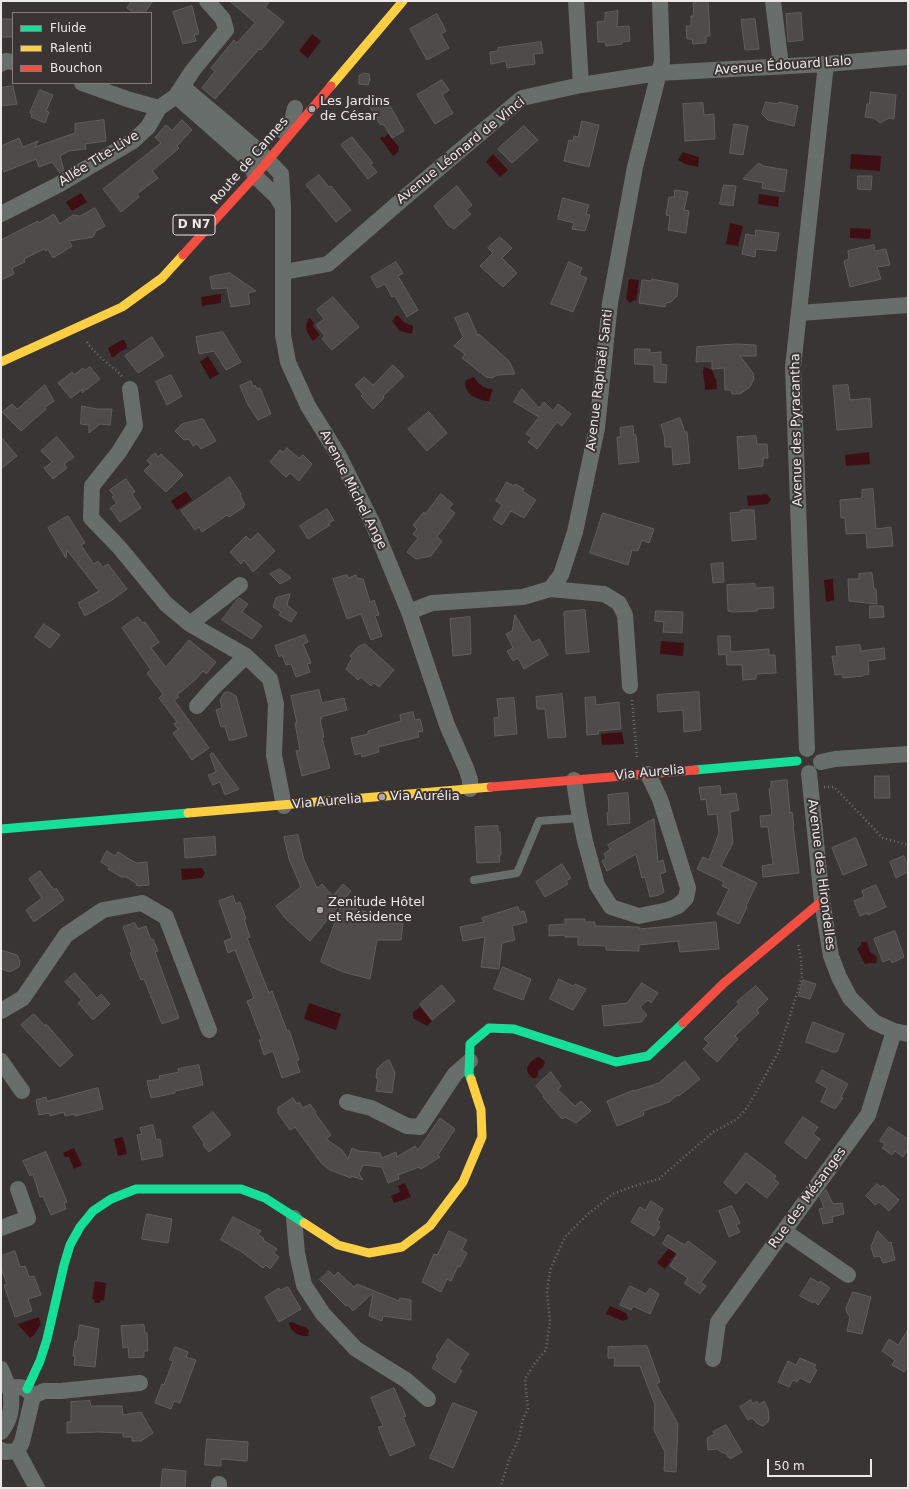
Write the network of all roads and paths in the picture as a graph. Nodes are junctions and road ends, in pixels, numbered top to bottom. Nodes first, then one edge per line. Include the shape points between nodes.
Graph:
1 (207, 1) edge
2 (403, 1) edge
3 (576, 1) edge
4 (660, 1) edge
5 (773, 1) edge
6 (908, 56) edge
7 (12, 62) edge
8 (1, 64) edge
9 (826, 64) junction
10 (781, 66) junction
11 (658, 73) junction
12 (85, 84) edge
13 (580, 85) junction
14 (180, 91) junction
15 (298, 104) joint
16 (159, 108) junction
17 (272, 135) dead end
18 (257, 160) junction
19 (1, 214) edge
20 (212, 224) joint
21 (284, 272) junction
22 (115, 299) dead end
23 (908, 305) edge
24 (800, 313) junction
25 (77, 327) junction
26 (1, 362) edge
27 (130, 389) joint
28 (240, 585) dead end
29 (550, 589) junction
30 (409, 612) junction
31 (190, 624) junction
32 (246, 656) junction
33 (630, 686) joint
34 (197, 706) dead end
35 (807, 749) junction
36 (908, 754) edge
37 (637, 757) dead end
38 (797, 762) junction
39 (821, 762) junction
40 (809, 773) junction
41 (648, 774) junction
42 (574, 780) junction
43 (470, 789) junction
44 (811, 798) junction
45 (284, 806) junction
46 (580, 818) junction
47 (1, 829) edge
48 (908, 845) edge
49 (474, 880) dead end
50 (822, 901) junction
51 (800, 940) dead end
52 (1, 1012) edge
53 (209, 1030) dead end
54 (901, 1033) edge
55 (1, 1061) edge
56 (470, 1061) junction
57 (22, 1092) dead end
58 (347, 1102) dead end
59 (18, 1189) dead end
60 (294, 1218) junction
61 (1, 1228) edge
62 (784, 1230) junction
63 (848, 1275) dead end
64 (713, 1358) dead end
65 (1, 1368) edge
66 (140, 1383) dead end
67 (30, 1392) junction
68 (11, 1393) junction
69 (428, 1399) dead end
70 (1, 1432) edge
71 (1, 1450) edge
72 (17, 1451) junction
73 (37, 1488) edge
74 (500, 1488) edge

1 - 14 street via 223,19 226,30 192,70
2 - 18 street, Route de Cannes
3 - 13 street
4 - 11 street, Avenue Raphaël Santi via 662,61
5 - 10 street
6 - 9 street, Avenue Édouard Lalo
7 - 8 street
9 - 10 street, Avenue Édouard Lalo
9 - 24 street, Avenue des Pyracantha
10 - 11 street, Avenue Édouard Lalo
11 - 13 street, Avenue Léonard de Vinci
11 - 29 street, Avenue Raphaël Santi via 635,166 610,303 597,428 577,524 561,575
12 - 16 street
13 - 21 street, Avenue Léonard de Vinci via 522,98 328,264
14 - 16 street, Allée Tite-Live
14 - 18 street, Avenue Michel Ange
15 - 17 street, Route de Cannes
15 - 18 street via 292,121
16 - 19 street, Allée Tite-Live via 148,127 133,141 58,185
18 - 20 street via 220,206
18 - 21 street, Avenue Michel Ange via 284,207
20 - 25 street, Route de Cannes / D N7 via 162,278 122,307
21 - 30 street, Avenue Michel Ange via 283,335 288,362 308,406 338,456 373,524
22 - 25 street, Route de Cannes / D N7
23 - 24 street
24 - 35 street, Avenue des Pyracantha via 794,367
25 - 26 street, Route de Cannes / D N7
25 - 27 path via 92,349 107,364 116,368
27 - 31 street via 135,426 119,452 92,486 92,518 119,546 166,604
28 - 31 street
29 - 30 street via 523,597 432,603
29 - 33 street via 604,594 619,603 625,615
30 - 43 street, Avenue Michel Ange via 447,725 466,768
31 - 32 street
32 - 34 street
32 - 45 street via 270,679 276,704 274,755
33 - 37 path
35 - 38 street via 800,753
35 - 39 street via 814,750
36 - 39 street
38 - 40 street via 800,770
38 - 41 street, Via Aurelia
39 - 40 street via 817,770
40 - 44 street, Avenue des Hirondelles
41 - 42 street, Via Aurelia
41 - 46 street via 660,799 688,888 686,898 678,906 639,916 610,907 597,885
42 - 43 street, Via Aurelia
42 - 46 street
43 - 45 street, Via Aurelia
44 - 48 path via 822,787 834,787 884,838
44 - 50 street, Avenue des Hirondelles
45 - 47 street, Via Aurelia
46 - 49 lane via 539,821 517,873
50 - 54 street, Avenue des Hirondelles via 831,956 850,998 874,1022
50 - 56 street via 724,983 648,1056 616,1062 514,1029 489,1028 470,1044
51 - 74 path via 798,944 802,977 778,1053 747,1108 736,1120 713,1132 659,1179 613,1194 565,1237 550,1270 547,1291 550,1322 546,1350 525,1379 528,1409
52 - 53 street via 24,998 66,935 103,910 142,903 166,917
54 - 62 street, Rue des Mésanges via 868,1115
55 - 57 street
56 - 58 street via 455,1074 420,1127 407,1126 371,1108
56 - 60 street via 469,1074 481,1110 482,1137 463,1182 430,1226 402,1247 369,1253 338,1245
59 - 61 street via 28,1218
60 - 67 street via 265,1198 240,1189 136,1189 105,1202 82,1223 70,1246 49,1333
60 - 69 street via 297,1253 304,1285 323,1314 356,1349 406,1380
62 - 63 street
62 - 64 street, Rue des Mésanges via 718,1322
65 - 68 street
66 - 67 street
67 - 68 street via 20,1386 12,1388
67 - 72 street via 22,1442
68 - 70 street via 11,1408 6,1426
71 - 72 street
72 - 73 street

